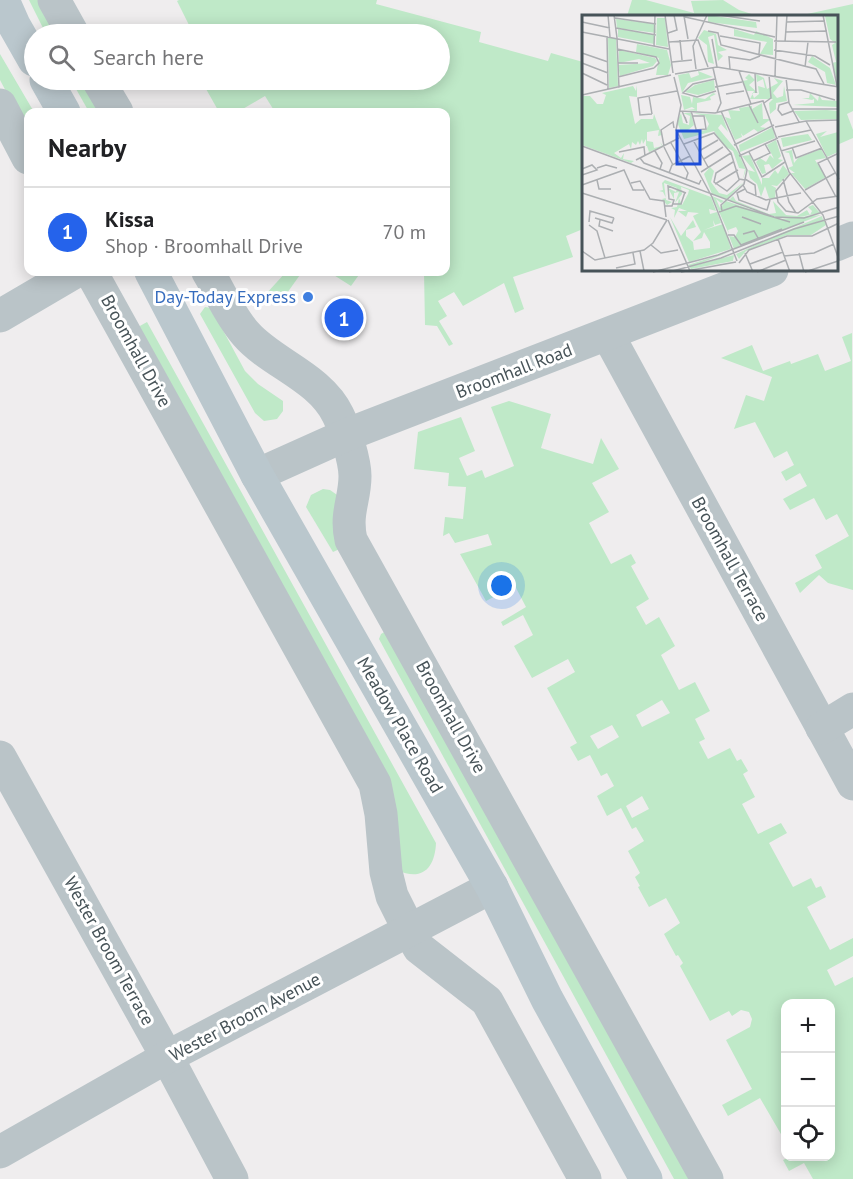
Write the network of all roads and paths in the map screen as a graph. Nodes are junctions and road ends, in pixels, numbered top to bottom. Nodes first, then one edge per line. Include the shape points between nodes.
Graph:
1 (3, 0) edge
2 (54, 0) edge
3 (67, 24) edge
4 (24, 41) edge
5 (52, 90) edge
6 (104, 90) edge
7 (0, 105) edge
8 (62, 108) edge
9 (115, 108) edge
10 (24, 150) edge
11 (853, 238) edge
12 (838, 245) edge
13 (767, 272) edge
14 (68, 276) edge
15 (93, 276) edge
16 (153, 276) edge
17 (210, 276) edge
18 (0, 316) edge
19 (608, 335) junction
20 (346, 435) junction
21 (258, 475) junction
22 (853, 709) edge
23 (822, 728) junction
24 (0, 757) edge
25 (853, 784) edge
26 (492, 887) junction
27 (409, 930) junction
28 (167, 1057) junction
29 (0, 1152) edge
30 (232, 1179) edge
31 (585, 1179) edge
32 (646, 1179) edge
33 (707, 1179) edge

1 - 4 main road
2 - 3 street
5 - 8 main road
6 - 9 street
7 - 10 street
11 - 12 street
13 - 19 street, Broomhall Road
14 - 18 street
15 - 27 street, Broomhall Drive via 375,784 386,872 392,896
16 - 21 main road, Meadow Place Road
17 - 20 street, Broomhall Drive via 246,335 328,398
19 - 20 street, Broomhall Road
19 - 23 street, Broomhall Terrace
20 - 21 street, Broomhall Road
20 - 33 street, Broomhall Drive via 355,475 349,511 351,540
21 - 26 main road, Meadow Place Road
22 - 23 street
23 - 25 street, Broomhall Terrace
24 - 28 street, Wester Broom Terrace
26 - 27 street, Wester Broom Avenue
26 - 32 main road, Meadow Place Road via 547,999
27 - 28 street, Wester Broom Avenue
27 - 31 street, Broomhall Drive via 419,948 487,1001
28 - 29 street, Wester Broom Avenue
28 - 30 street, Wester Broom Terrace

